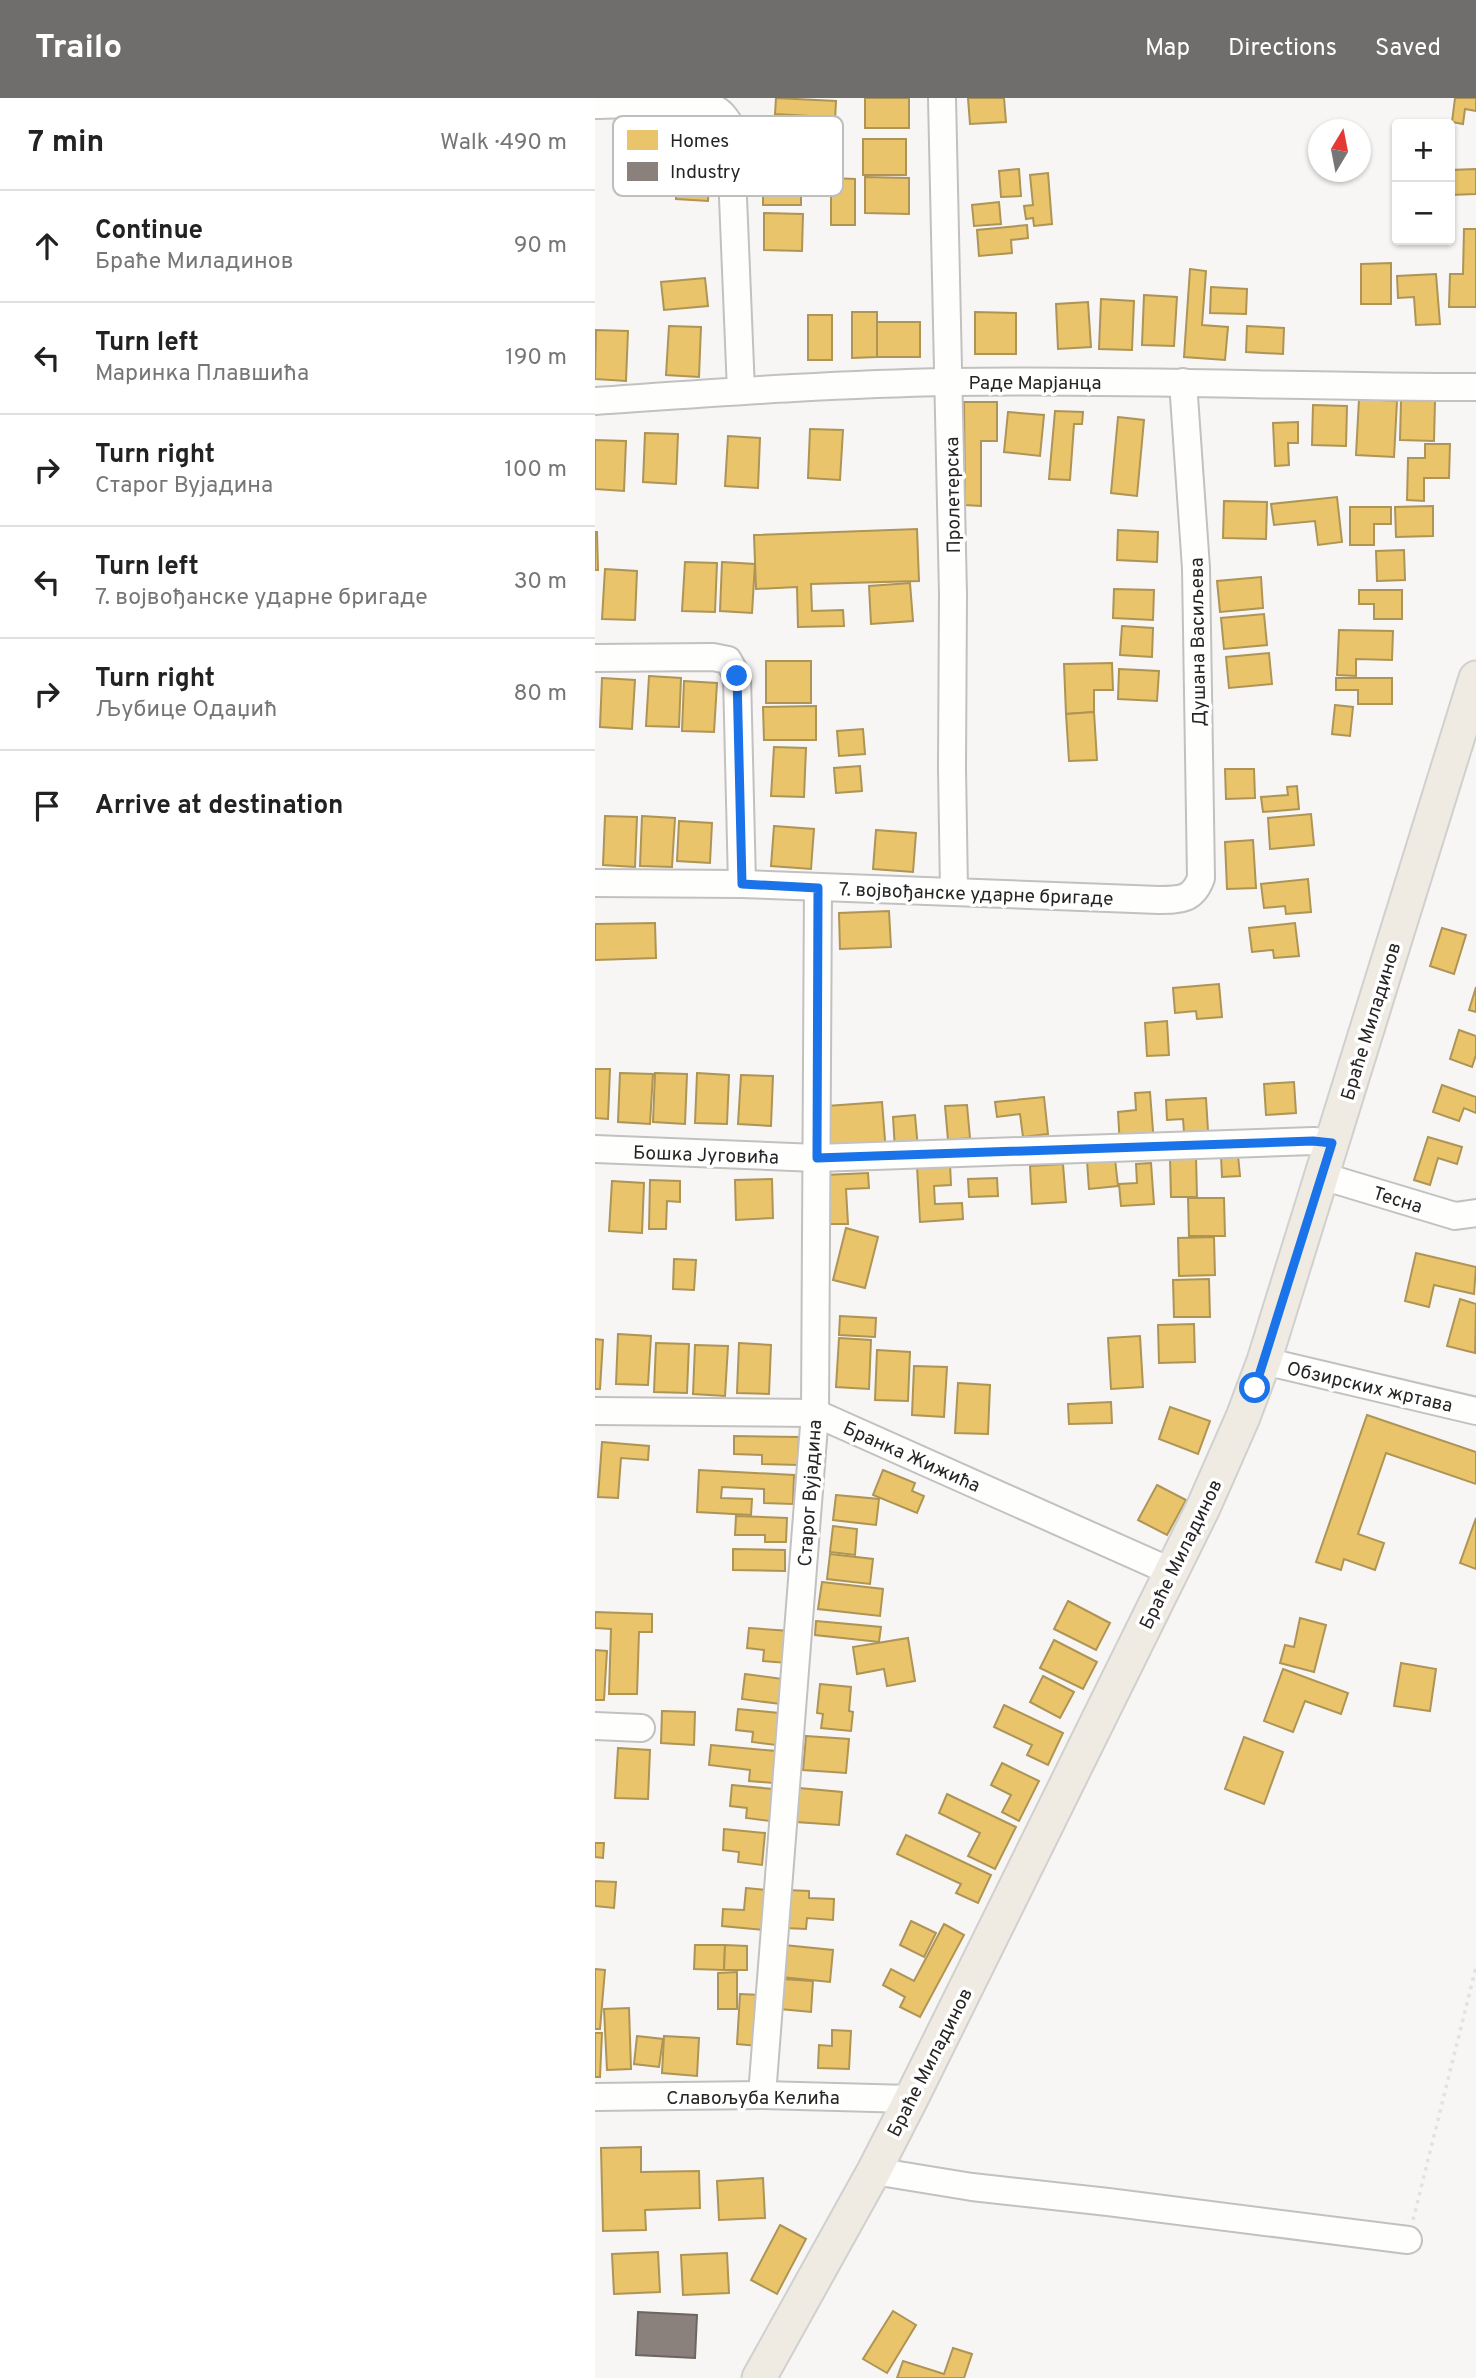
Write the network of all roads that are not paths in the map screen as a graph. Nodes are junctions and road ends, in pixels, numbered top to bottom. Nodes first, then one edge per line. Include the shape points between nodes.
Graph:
1 (943, 98) edge
2 (595, 105) edge
3 (723, 116) edge
4 (733, 196) edge
5 (950, 382) junction
6 (1183, 382) junction
7 (1476, 387) edge
8 (741, 391) junction
9 (595, 401) edge
10 (595, 658) edge
11 (1476, 678) edge
12 (595, 883) edge
13 (742, 884) junction
14 (818, 888) junction
15 (954, 891) junction
16 (1188, 897) joint
17 (1332, 1143) junction
18 (595, 1149) edge
19 (817, 1158) junction
20 (1322, 1176) junction
21 (1476, 1213) edge
22 (1264, 1361) junction
23 (595, 1411) edge
24 (1476, 1411) edge
25 (815, 1413) junction
26 (1172, 1572) junction
27 (595, 1726) edge
28 (642, 1728) dead end
29 (762, 2095) junction
30 (595, 2098) edge
31 (911, 2099) junction
32 (874, 2171) junction
33 (1408, 2240) road end
34 (759, 2378) edge

1 - 5 street, Пролетерска
2 - 3 street via 693,103 709,106
4 - 8 street
5 - 6 street, Раде Марјанца
5 - 8 street, Раде Марјанца
5 - 15 street, Пролетерска
6 - 7 street, Раде Марјанца
6 - 16 street, Душана Васиљева via 1196,568 1201,878
8 - 9 street, Раде Марјанца
10 - 13 street via 713,657 727,660 733,668 737,676
11 - 17 main road, Браће Миладинов
12 - 13 street, 7. војвођанске ударне бригаде
13 - 14 street, 7. војвођанске ударне бригаде
14 - 15 street, 7. војвођанске ударне бригаде
14 - 19 street, Старог Вујадина
15 - 16 street, 7. војвођанске ударне бригаде via 1159,900
17 - 19 street, Бошка Југовића
17 - 20 main road, Браће Миладинов
18 - 19 street, Бошка Југовића
19 - 25 street, Старог Вујадина
20 - 21 street, Тесна via 1455,1216
20 - 22 main road, Браће Миладинов
22 - 24 street, Обзирских жртава
22 - 26 main road, Браће Миладинов via 1224,1463
23 - 25 street, Бранка Жижића
25 - 26 street, Бранка Жижића
25 - 29 street, Старог Вујадина
26 - 31 main road, Браће Миладинов
27 - 28 street
29 - 30 street, Славољуба Келића
29 - 31 street, Славољуба Келића
31 - 32 main road, Браће Миладинов
32 - 33 street
32 - 34 main road, Браће Миладинов

